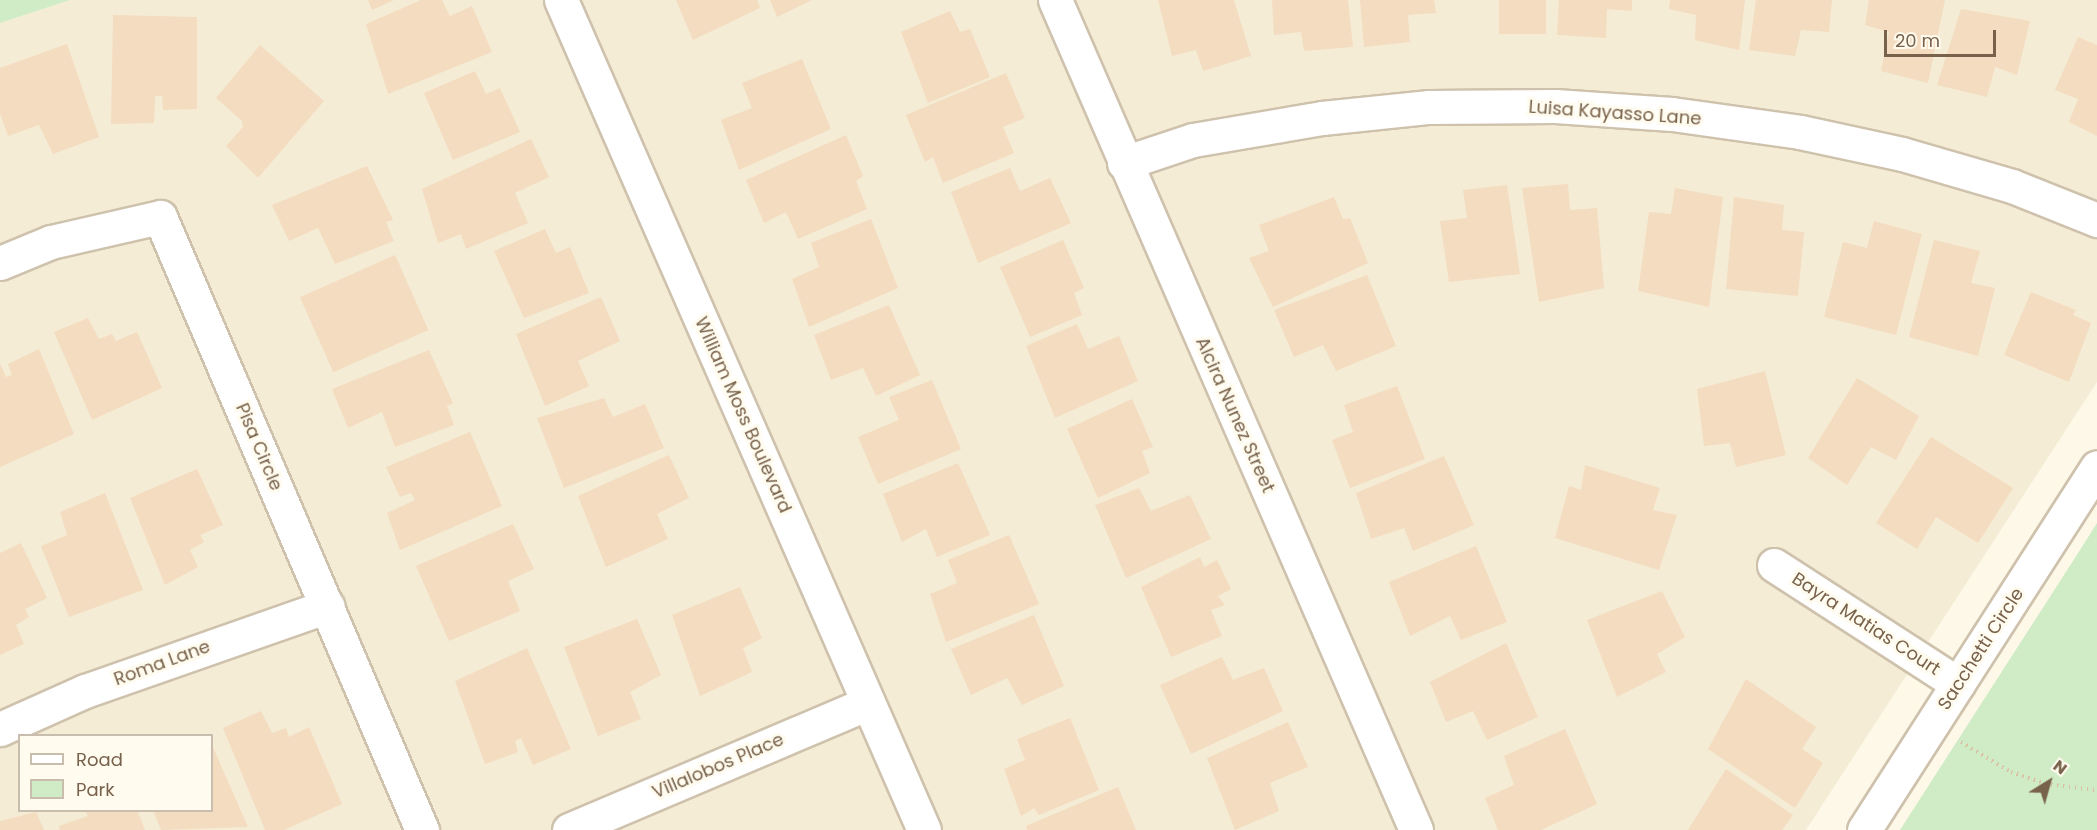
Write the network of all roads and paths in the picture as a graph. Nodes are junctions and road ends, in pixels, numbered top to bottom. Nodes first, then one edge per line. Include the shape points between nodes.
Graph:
1 (561, 0) edge
2 (1054, 0) edge
3 (1124, 163) junction
4 (2097, 220) edge
5 (0, 263) edge
6 (2097, 467) edge
7 (1774, 565) dead end
8 (328, 606) junction
9 (1958, 684) junction
10 (868, 702) junction
11 (1933, 724) junction
12 (0, 729) edge
13 (2097, 790) edge
14 (422, 830) edge
15 (569, 830) edge
16 (924, 830) edge
17 (1416, 830) edge
18 (1864, 830) edge

1 - 10 street, William Moss Boulevard
2 - 3 street, Alcira Nunez Street
3 - 4 street, Luisa Kayasso Lane via 1193,140 1322,117 1429,107 1555,106 1672,114 1800,132 1891,151 2012,186
3 - 17 street, Alcira Nunez Street
5 - 8 street, Pisa Circle via 51,242 159,217
6 - 9 street, Sacchetti Circle
7 - 9 street, Bayra Matias Court
8 - 12 street, Roma Lane via 85,691
8 - 14 street, Pisa Circle
9 - 11 street, Sacchetti Circle
10 - 15 street, Villalobos Place
10 - 16 street, William Moss Boulevard
11 - 13 path via 2011,772 2045,784
11 - 18 street, Sacchetti Circle

